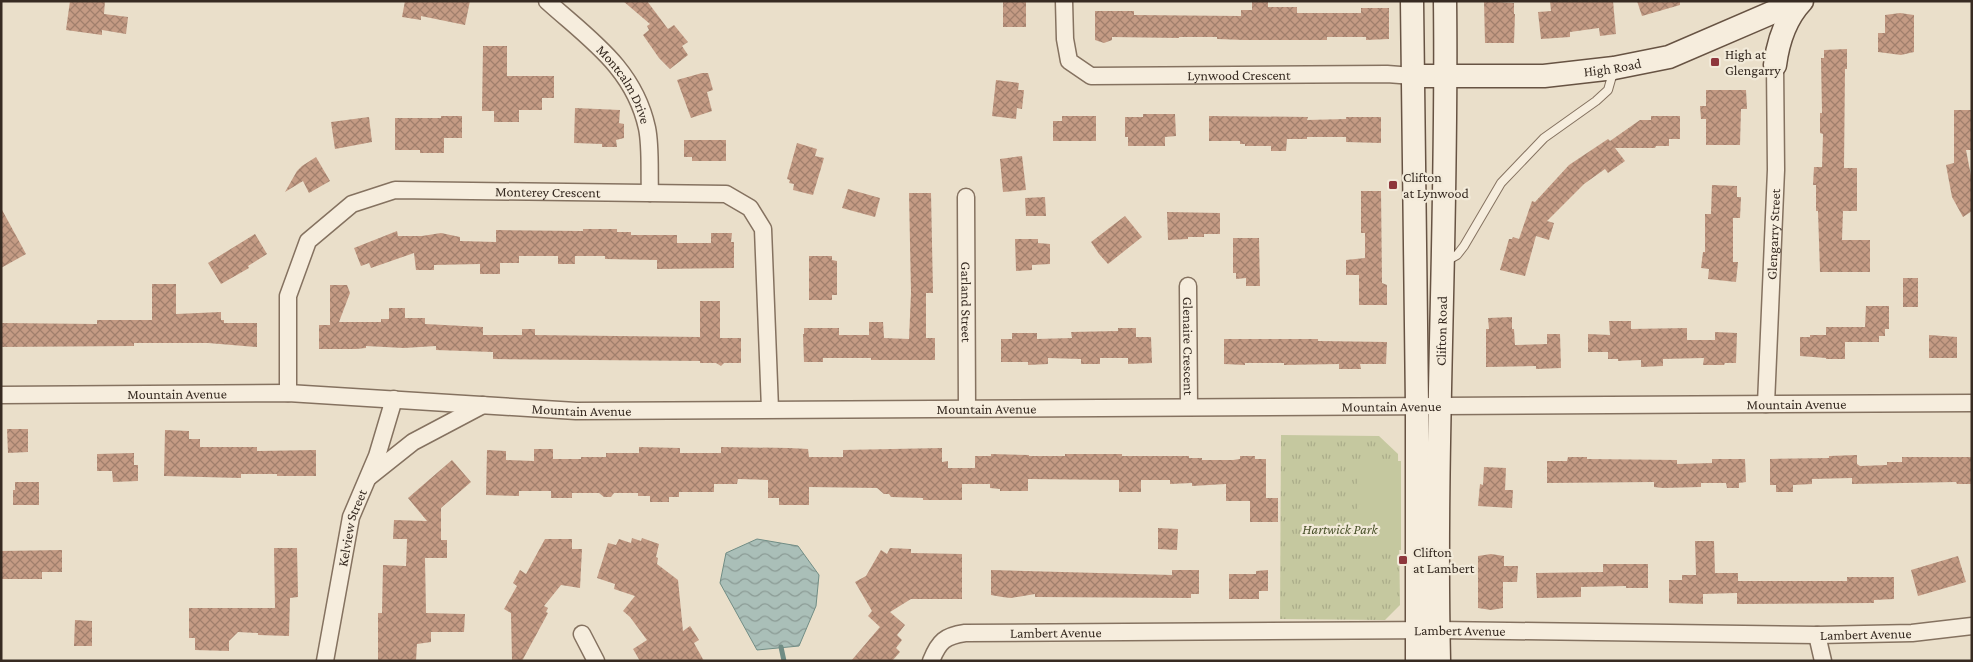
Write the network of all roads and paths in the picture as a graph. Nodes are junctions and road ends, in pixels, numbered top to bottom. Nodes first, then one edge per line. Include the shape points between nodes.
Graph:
1 (547, 1) edge
2 (1064, 1) edge
3 (1412, 1) edge
4 (1445, 1) edge
5 (1801, 1) edge
6 (1776, 65) joint
7 (1614, 68) junction
8 (1412, 76) junction
9 (1446, 78) junction
10 (650, 193) junction
11 (966, 197) dead end
12 (1442, 263) junction
13 (1188, 286) dead end
14 (288, 393) junction
15 (1, 395) edge
16 (394, 399) junction
17 (1972, 403) edge
18 (483, 404) junction
19 (1766, 404) junction
20 (1440, 405) junction
21 (1417, 406) junction
22 (1189, 407) junction
23 (967, 408) junction
24 (770, 409) junction
25 (368, 478) junction
26 (1972, 626) edge
27 (1428, 630) junction
28 (582, 634) dead end
29 (1817, 635) junction
30 (325, 661) edge
31 (596, 661) edge
32 (931, 661) edge
33 (1417, 661) edge
34 (1440, 661) edge
35 (1823, 661) edge

1 - 10 street, Montcalm Drive via 615,62 637,94 648,129
2 - 8 street, Lynwood Crescent via 1069,61 1091,76
3 - 8 main road, Clifton Road
4 - 9 main road, Clifton Road
5 - 6 main road via 1787,22
5 - 7 main road, High Road via 1670,57
6 - 19 street, Glengarry Street via 1776,170
7 - 9 main road, High Road via 1544,76
7 - 12 lane via 1608,90 1544,138 1523,159 1501,183 1457,255
8 - 9 main road, High Road
8 - 21 main road, Clifton Road
9 - 12 main road, Clifton Road
10 - 14 street, Monterey Crescent via 395,190 352,204 308,241 288,296
10 - 24 street, Monterey Crescent via 726,194 750,208 763,229
11 - 23 street, Garland Street
12 - 20 main road, Clifton Road
13 - 22 street, Glenaire Crescent
14 - 15 street, Mountain Avenue
14 - 16 street, Mountain Avenue
16 - 18 street, Mountain Avenue
16 - 25 street, Kelview Street
17 - 19 street, Mountain Avenue
18 - 24 street, Mountain Avenue via 576,411
18 - 25 street via 413,442
19 - 20 street, Mountain Avenue
20 - 21 street, Mountain Avenue
20 - 27 main road, Clifton Road
21 - 22 street, Mountain Avenue
21 - 27 main road, Clifton Road
22 - 23 street, Mountain Avenue
23 - 24 street, Mountain Avenue
25 - 30 street, Kelview Street via 351,517
26 - 29 street, Lambert Avenue via 1912,634
27 - 29 street, Lambert Avenue
27 - 32 street, Lambert Avenue via 975,633 950,636 941,642
27 - 33 main road, Clifton Road
27 - 34 main road, Clifton Road
28 - 31 street
29 - 35 street

